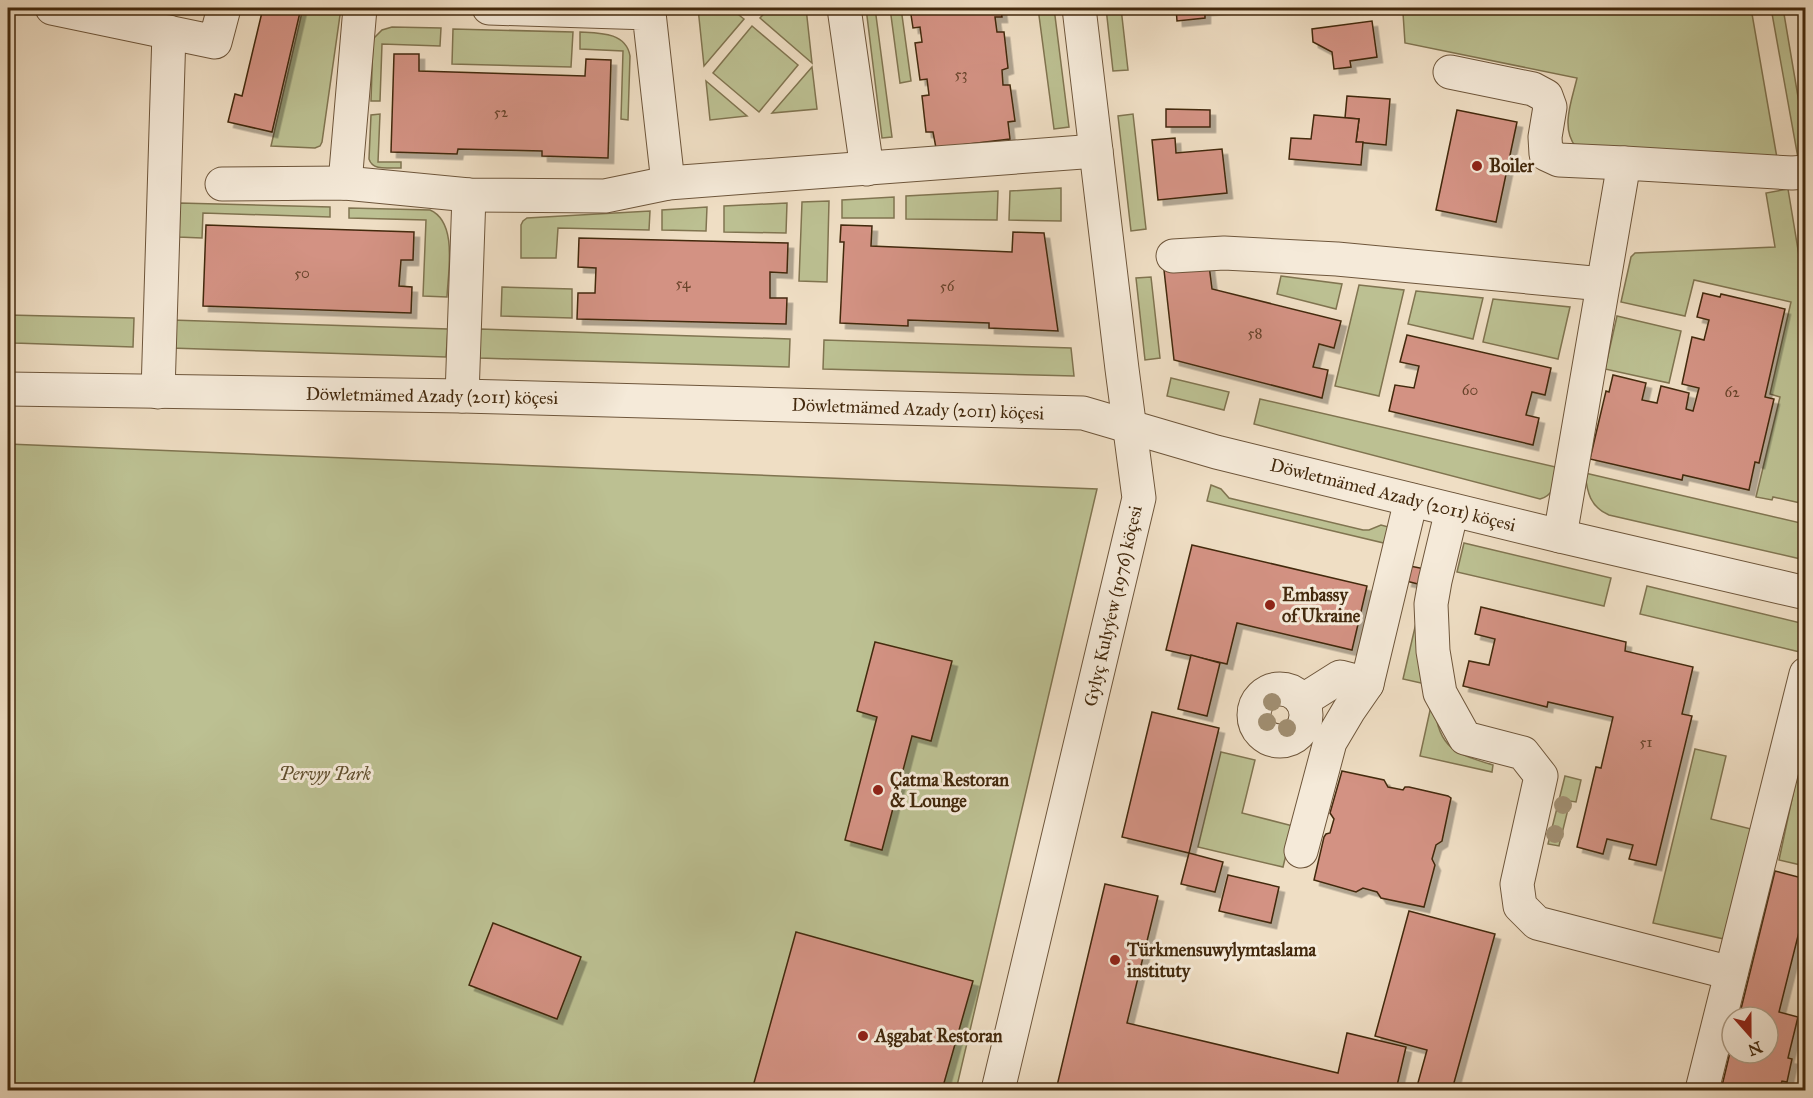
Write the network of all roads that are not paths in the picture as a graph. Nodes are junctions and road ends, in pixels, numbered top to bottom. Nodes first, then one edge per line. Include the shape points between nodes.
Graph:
1 (52, 8) edge
2 (224, 8) edge
3 (360, 8) edge
4 (489, 8) edge
5 (844, 8) edge
6 (1079, 8) edge
7 (169, 32) junction
8 (1450, 72) dead end
9 (1096, 151) junction
10 (1624, 164) junction
11 (867, 169) junction
12 (1806, 172) edge
13 (345, 183) junction
14 (668, 183) junction
15 (222, 184) dead end
16 (468, 195) junction
17 (1173, 256) dead end
18 (1603, 284) junction
19 (8, 389) edge
20 (158, 392) junction
21 (462, 396) junction
22 (1130, 427) junction
23 (1411, 500) junction
24 (1452, 510) junction
25 (1560, 536) junction
26 (1806, 593) edge
27 (1806, 674) edge
28 (1367, 684) junction
29 (1302, 701) junction
30 (1296, 735) junction
31 (1326, 756) junction
32 (1301, 851) dead end
33 (1731, 973) junction
34 (998, 1090) edge
35 (1702, 1090) edge

1 - 7 street
2 - 7 street via 215,42
3 - 13 street
4 - 14 street via 650,13
5 - 11 street
6 - 9 street, Gylyç Kulyýew (1976) köçesi
7 - 20 street
8 - 10 street via 1533,89 1546,96 1550,107 1546,154 1559,160
9 - 11 street
9 - 22 street, Gylyç Kulyýew (1976) köçesi
10 - 12 street
10 - 18 street
11 - 14 street
13 - 15 street
13 - 16 street
14 - 16 street via 605,196
16 - 21 street
17 - 18 street via 1224,253 1337,259
18 - 25 street
19 - 20 street, Döwletmämed Azady (2011) köçesi
20 - 21 street, Döwletmämed Azady (2011) köçesi
21 - 22 street, Döwletmämed Azady (2011) köçesi via 1083,413
22 - 23 street, Döwletmämed Azady (2011) köçesi
22 - 34 street, Gylyç Kulyýew (1976) köçesi via 1139,498
23 - 24 street, Döwletmämed Azady (2011) köçesi
23 - 28 street
24 - 25 street, Döwletmämed Azady (2011) köçesi
24 - 33 street via 1431,604 1440,693 1465,738 1523,753 1541,777 1517,884 1520,906 1537,923
25 - 26 street, Döwletmämed Azady (2011) köçesi
27 - 33 street
28 - 29 street via 1340,677
28 - 31 street via 1330,742
29 - 30 street via 1306,717
29 - 30 street via 1286,689 1271,690 1258,699 1253,712 1256,727 1266,738 1281,741
30 - 31 street via 1308,750
31 - 32 street
33 - 35 street

